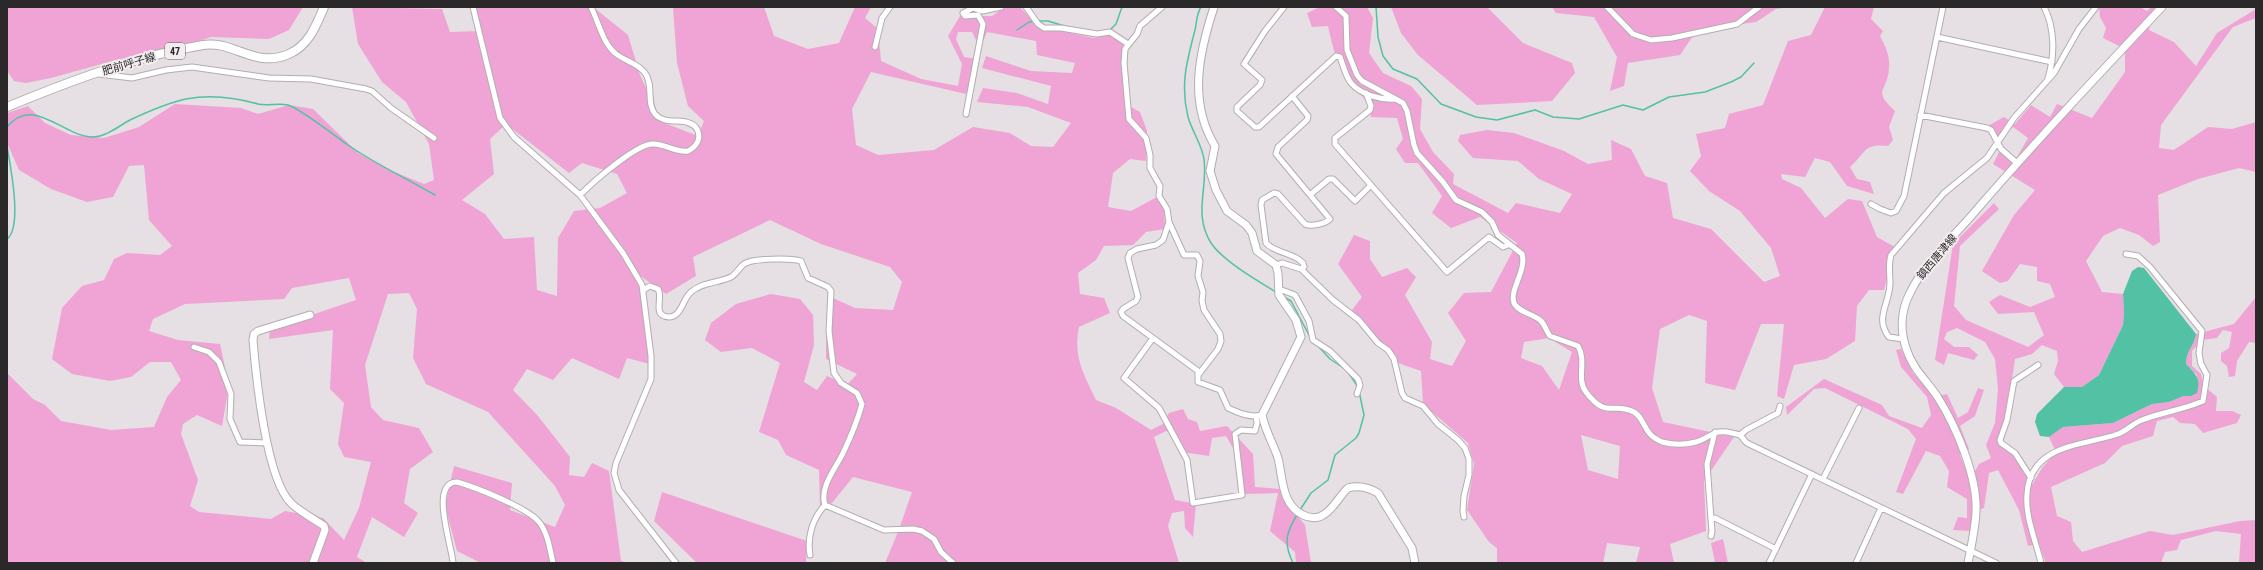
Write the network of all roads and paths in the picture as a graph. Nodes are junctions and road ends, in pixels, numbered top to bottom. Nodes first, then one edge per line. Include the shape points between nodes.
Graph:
1 (324, 7) edge
2 (473, 7) edge
3 (592, 7) edge
4 (890, 7) edge
5 (1001, 7) edge
6 (1026, 7) edge
7 (1162, 7) edge
8 (1214, 7) edge
9 (1284, 7) edge
10 (1336, 7) edge
11 (1607, 7) edge
12 (1759, 7) edge
13 (1943, 7) edge
14 (2044, 7) edge
15 (2096, 7) edge
16 (2162, 7) edge
17 (1937, 37) junction
18 (1128, 44) junction
19 (876, 47) dead end
20 (2052, 62) junction
21 (96, 73) junction
22 (2048, 79) junction
23 (1366, 94) junction
24 (1292, 96) junction
25 (1396, 99) junction
26 (7, 107) edge
27 (966, 114) dead end
28 (1920, 115) junction
29 (434, 138) dead end
30 (1997, 144) junction
31 (2017, 163) junction
32 (1371, 185) junction
33 (1311, 194) junction
34 (580, 195) junction
35 (1871, 204) dead end
36 (1169, 222) junction
37 (1508, 245) junction
38 (2126, 254) dead end
39 (1276, 265) junction
40 (1301, 268) junction
41 (1279, 289) junction
42 (643, 290) junction
43 (310, 315) dead end
44 (1153, 338) junction
45 (1903, 339) junction
46 (194, 347) dead end
47 (2038, 365) dead end
48 (1199, 374) junction
49 (1357, 394) dead end
50 (1780, 406) dead end
51 (1859, 408) dead end
52 (1259, 416) junction
53 (1715, 432) junction
54 (1740, 435) junction
55 (267, 443) junction
56 (1812, 474) junction
57 (2031, 478) junction
58 (1823, 479) junction
59 (825, 505) junction
60 (1882, 508) junction
61 (1464, 517) dead end
62 (1711, 519) junction
63 (1711, 536) dead end
64 (1776, 549) junction
65 (1970, 550) junction
66 (810, 555) dead end
67 (313, 563) edge
68 (453, 563) edge
69 (553, 563) edge
70 (676, 563) edge
71 (953, 563) edge
72 (1415, 563) edge
73 (1769, 563) edge
74 (1856, 563) edge
75 (1968, 563) edge
76 (1996, 563) edge
77 (2041, 563) edge

1 - 21 main road, 肥前呼子線 / 47 via 309,39 288,55 263,59 220,46 205,45 140,59
2 - 34 street via 500,118 514,137
3 - 34 street via 609,46 645,74 649,81 651,103 656,114 666,121 690,124 695,127 699,137 697,144 688,152 676,151 661,144 644,146 617,163
4 - 19 street via 882,18
5 - 27 street via 982,11 973,8 963,13 965,16 978,15 982,24
6 - 18 street via 1044,28 1090,33 1110,32
7 - 18 street via 1144,20
8 - 39 street via 1201,51 1198,97 1205,127 1215,146 1210,171 1227,211 1246,225 1252,233 1258,251
9 - 24 street via 1265,30 1244,64 1262,80 1237,107 1237,111 1254,127 1259,127
10 - 25 street via 1346,16 1347,50 1357,75 1362,81
11 - 12 street via 1633,34 1651,40 1737,24
13 - 17 street
14 - 20 street via 2049,16
15 - 22 street
16 - 31 street, 鎮西唐津線
17 - 20 street
17 - 28 street
18 - 36 street via 1124,63 1129,119 1146,138 1150,168 1160,186 1160,196 1167,209
20 - 22 street
21 - 26 main road, 肥前呼子線 / 47
21 - 29 street via 132,78 192,67 269,78 311,79 366,88
22 - 30 street via 2014,118
23 - 24 street via 1351,83 1338,56
23 - 25 street via 1385,100
23 - 32 street via 1370,110 1334,140
24 - 33 street via 1308,116 1307,120 1278,147 1276,154
25 - 37 street via 1403,103 1407,111 1417,153 1456,200 1482,212
28 - 30 street via 1987,128 1991,130
28 - 35 street via 1900,206 1891,212
30 - 31 street
30 - 45 street via 1976,169 1944,193 1891,255 1890,283 1882,315 1883,325 1889,337
31 - 45 street, 鎮西唐津線 via 1918,280 1904,306
32 - 33 street via 1355,201 1333,179 1329,179
32 - 37 street via 1447,272 1489,237 1503,247
33 - 40 street via 1330,216 1329,220 1309,226 1304,224 1278,194 1274,193 1262,200 1261,205 1266,243 1270,248 1298,258 1303,263 1304,267
34 - 42 street via 623,253 640,280
36 - 44 street via 1163,240 1156,245 1137,249 1130,253 1128,258 1138,297 1136,301 1122,308 1121,312
36 - 48 street via 1184,255 1197,256 1200,261 1198,276 1203,292 1204,310 1220,334 1218,349
37 - 53 street via 1522,254 1523,259 1513,296 1514,304 1541,320 1550,336 1578,346 1583,359 1582,384 1596,404 1602,408 1635,413 1652,437 1664,442 1696,442
38 - 57 street via 2138,256 2150,267 2202,331 2199,353 2207,375 2203,401 2141,420 2121,433 2059,449 2048,455
39 - 40 street via 1282,263
39 - 41 street
40 - 61 street via 1332,300 1359,320 1378,343 1388,350 1394,359 1402,393 1406,398 1423,406 1438,424 1465,448 1469,459 1469,475 1464,496
41 - 49 street via 1295,295 1309,321 1313,340 1330,351 1358,379 1360,385
41 - 52 street via 1283,303 1296,320 1301,337
42 - 59 street via 650,286 658,289 661,296 660,312 665,317 674,316 681,310 693,290 731,277 750,261 773,259 801,262 808,278 828,286 831,291 829,331 834,373 841,383 857,393 862,404 844,451 823,494
42 - 70 street via 652,356 651,379 614,473 619,490
43 - 55 street via 254,334
44 - 48 street
44 - 52 street via 1124,378 1159,408 1187,460 1193,503 1242,495 1235,434 1240,430 1254,431
45 - 65 street, 鎮西唐津線 via 1912,363 1945,410 1967,461 1975,493 1976,512
46 - 55 street via 214,355 221,366 231,394 230,419 240,442
47 - 57 street via 2014,381 2007,420 2000,440 2015,453
48 - 52 street via 1198,382 1220,390 1228,408
50 - 54 street via 1778,413
51 - 58 street
52 - 72 street via 1278,458 1283,488 1291,506 1299,513 1314,518 1331,510 1348,488 1363,486 1372,489 1378,493 1412,548
53 - 54 street via 1724,431
53 - 62 street via 1707,464
54 - 56 street via 1747,443
55 - 67 street via 280,485 290,502 324,526 325,534
56 - 58 street
56 - 64 street
57 - 77 street via 2027,506
58 - 60 street
59 - 66 street via 812,526 808,541
59 - 71 street via 884,530 922,531 934,539 941,552
60 - 65 street
60 - 74 street
62 - 63 street
62 - 64 street via 1718,519
64 - 73 street
65 - 75 street, 鎮西唐津線
65 - 76 street
68 - 69 street via 443,497 445,487 449,483 457,482 521,509 536,519 542,527

